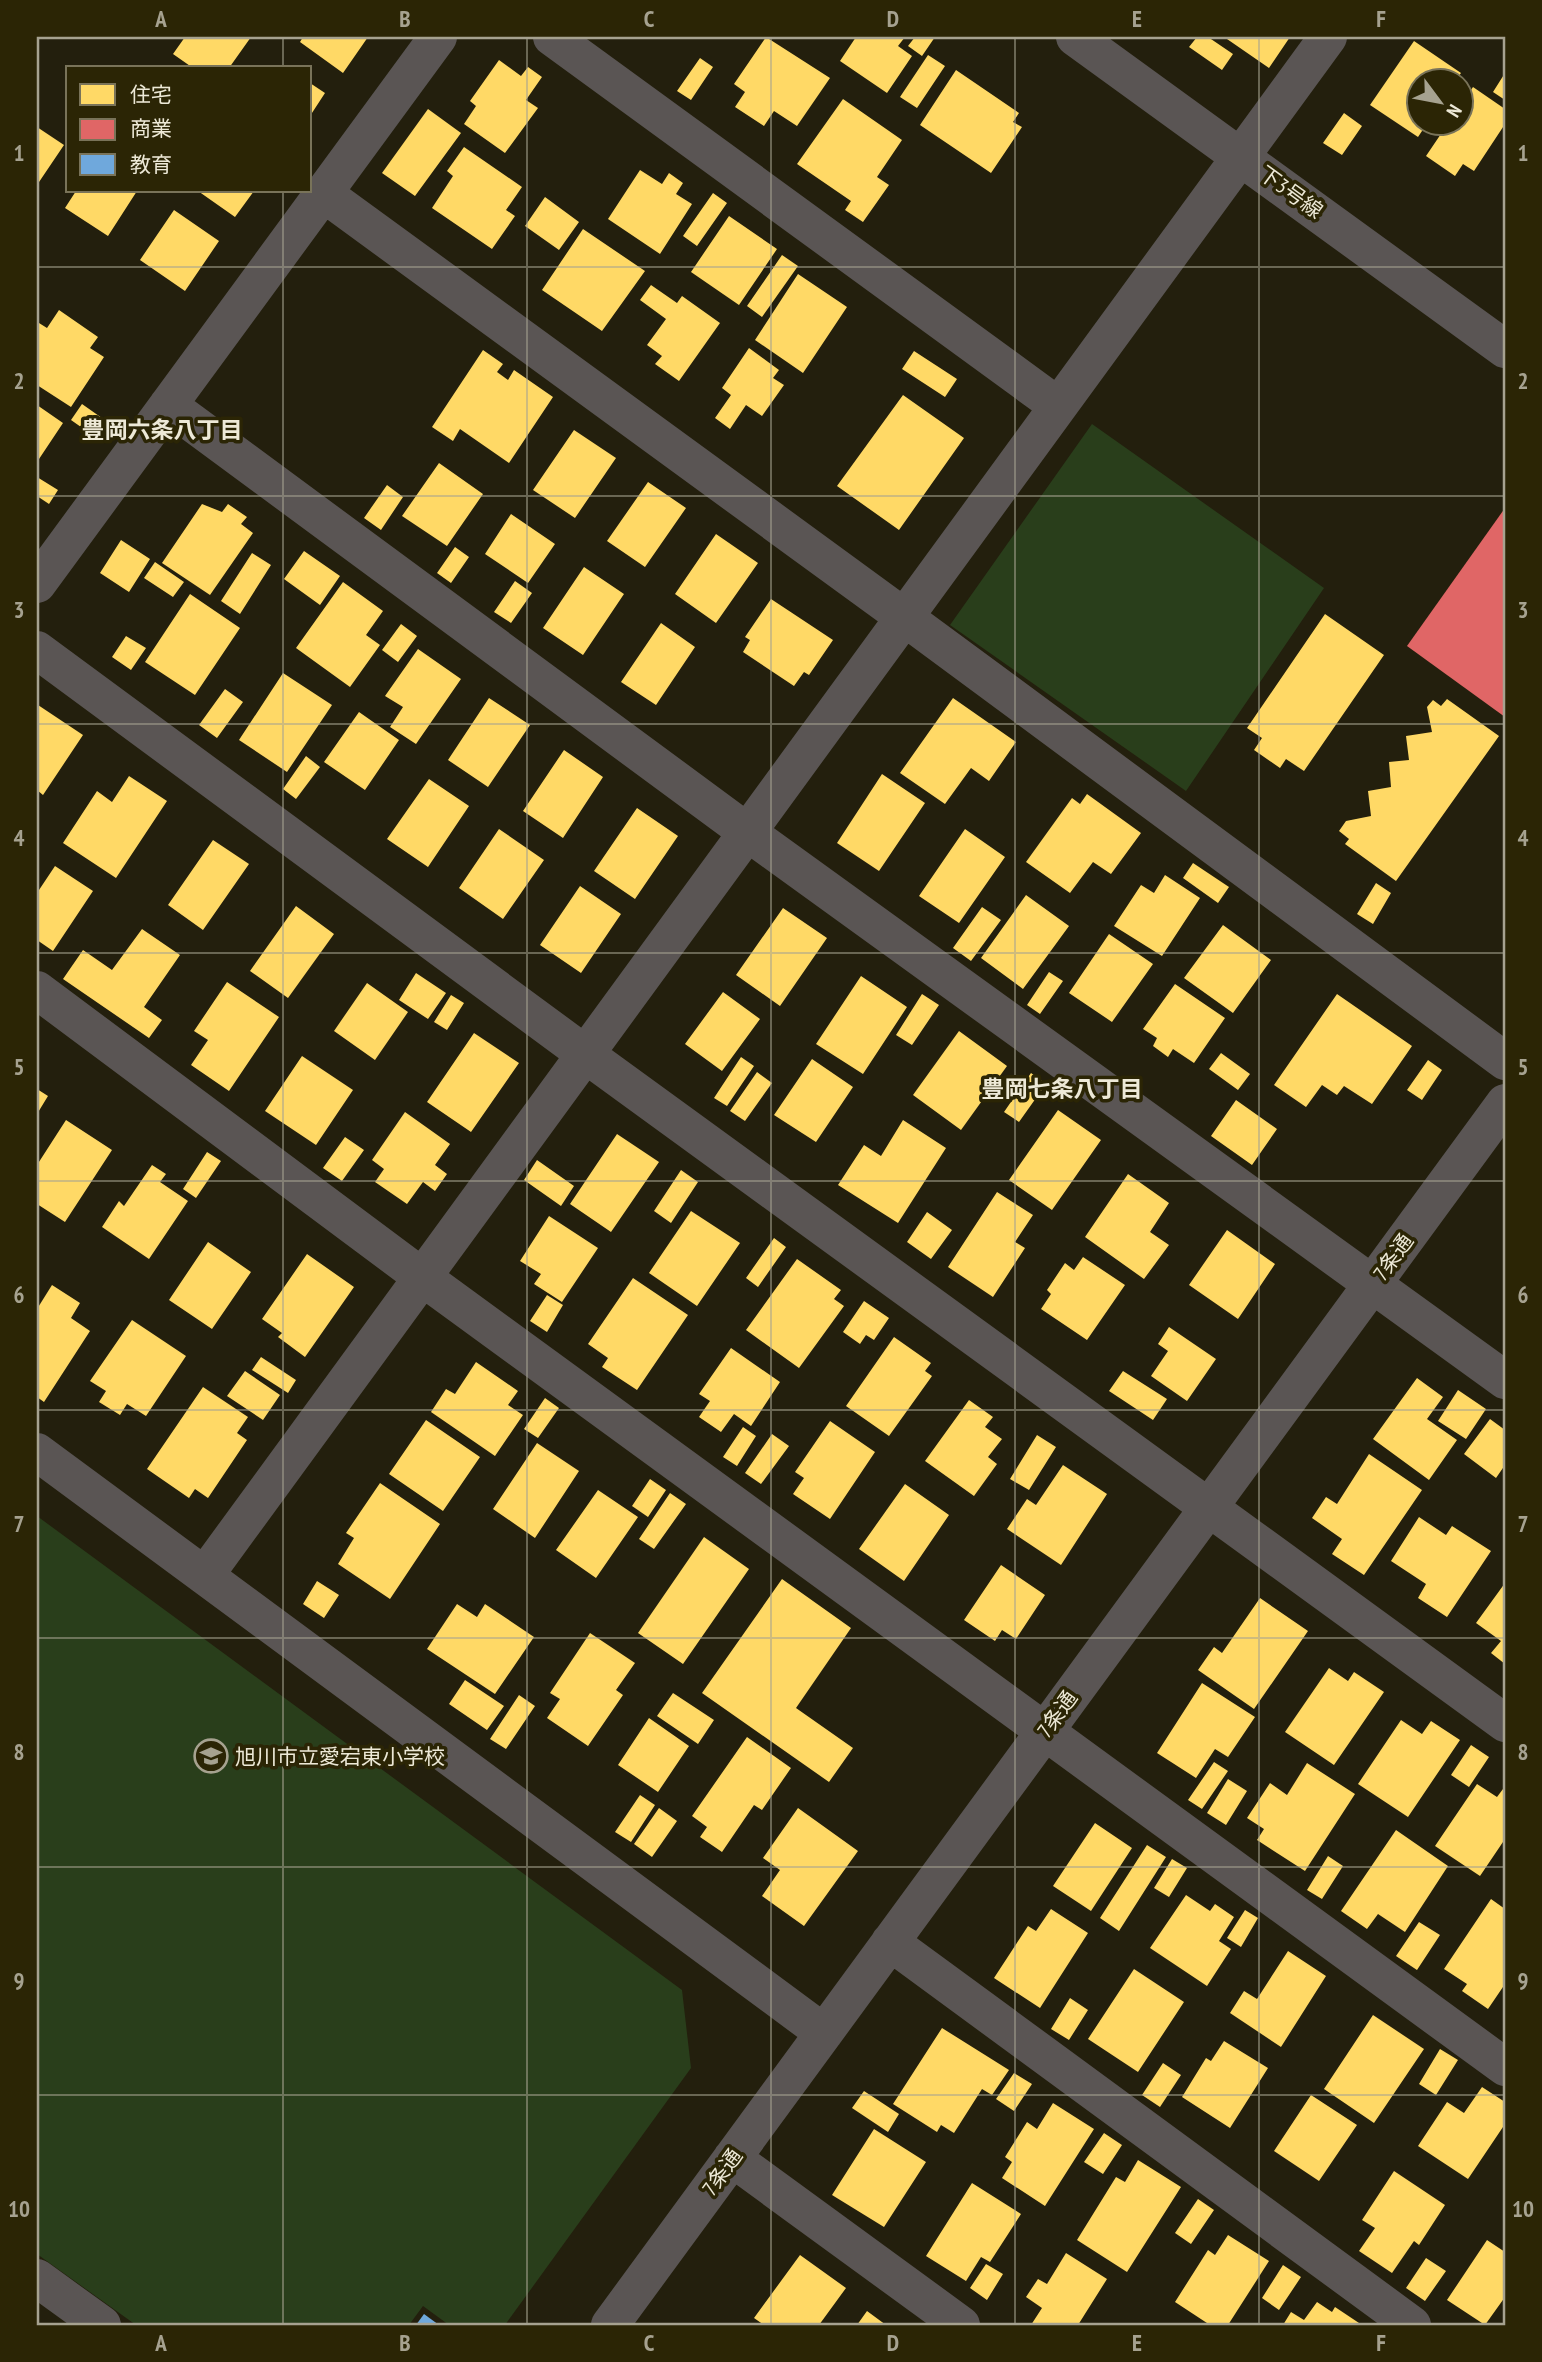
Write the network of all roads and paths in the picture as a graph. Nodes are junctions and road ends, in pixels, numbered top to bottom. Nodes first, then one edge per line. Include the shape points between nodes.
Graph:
1 (438, 37) edge
2 (552, 37) edge
3 (1075, 37) edge
4 (1328, 37) edge
5 (1241, 156) junction
6 (323, 193) junction
7 (1505, 349) edge
8 (168, 405) junction
9 (1058, 406) junction
10 (37, 584) edge
11 (904, 617) junction
12 (37, 650) edge
13 (747, 832) junction
14 (37, 990) edge
15 (585, 1054) junction
16 (1505, 1061) edge
17 (1505, 1103) edge
18 (422, 1277) junction
19 (1374, 1282) junction
20 (1505, 1380) edge
21 (37, 1452) edge
22 (1210, 1506) junction
23 (205, 1575) junction
24 (1505, 1723) edge
25 (1044, 1733) junction
26 (890, 1942) junction
27 (824, 2033) junction
28 (1505, 2067) edge
29 (732, 2158) junction
30 (37, 2278) edge
31 (102, 2325) edge
32 (610, 2325) edge
33 (961, 2325) edge
34 (1412, 2325) edge

1 - 6 street
2 - 9 street
3 - 5 street, 下3号線
4 - 5 street
5 - 7 street, 下3号線
5 - 9 street
6 - 8 street
6 - 11 street
8 - 10 street
8 - 13 street
9 - 11 street
11 - 13 street
11 - 16 street
12 - 15 street
13 - 15 street
13 - 19 street
14 - 18 street
15 - 18 street
15 - 22 street
17 - 19 street, 7条通
18 - 23 street
18 - 25 street
19 - 20 street
19 - 22 street, 7条通
21 - 23 street
22 - 24 street
22 - 25 street, 7条通
23 - 27 street
25 - 26 street, 7条通
25 - 28 street
26 - 27 street, 7条通
26 - 34 street
27 - 29 street, 7条通
29 - 32 street, 7条通
29 - 33 street
30 - 31 street

